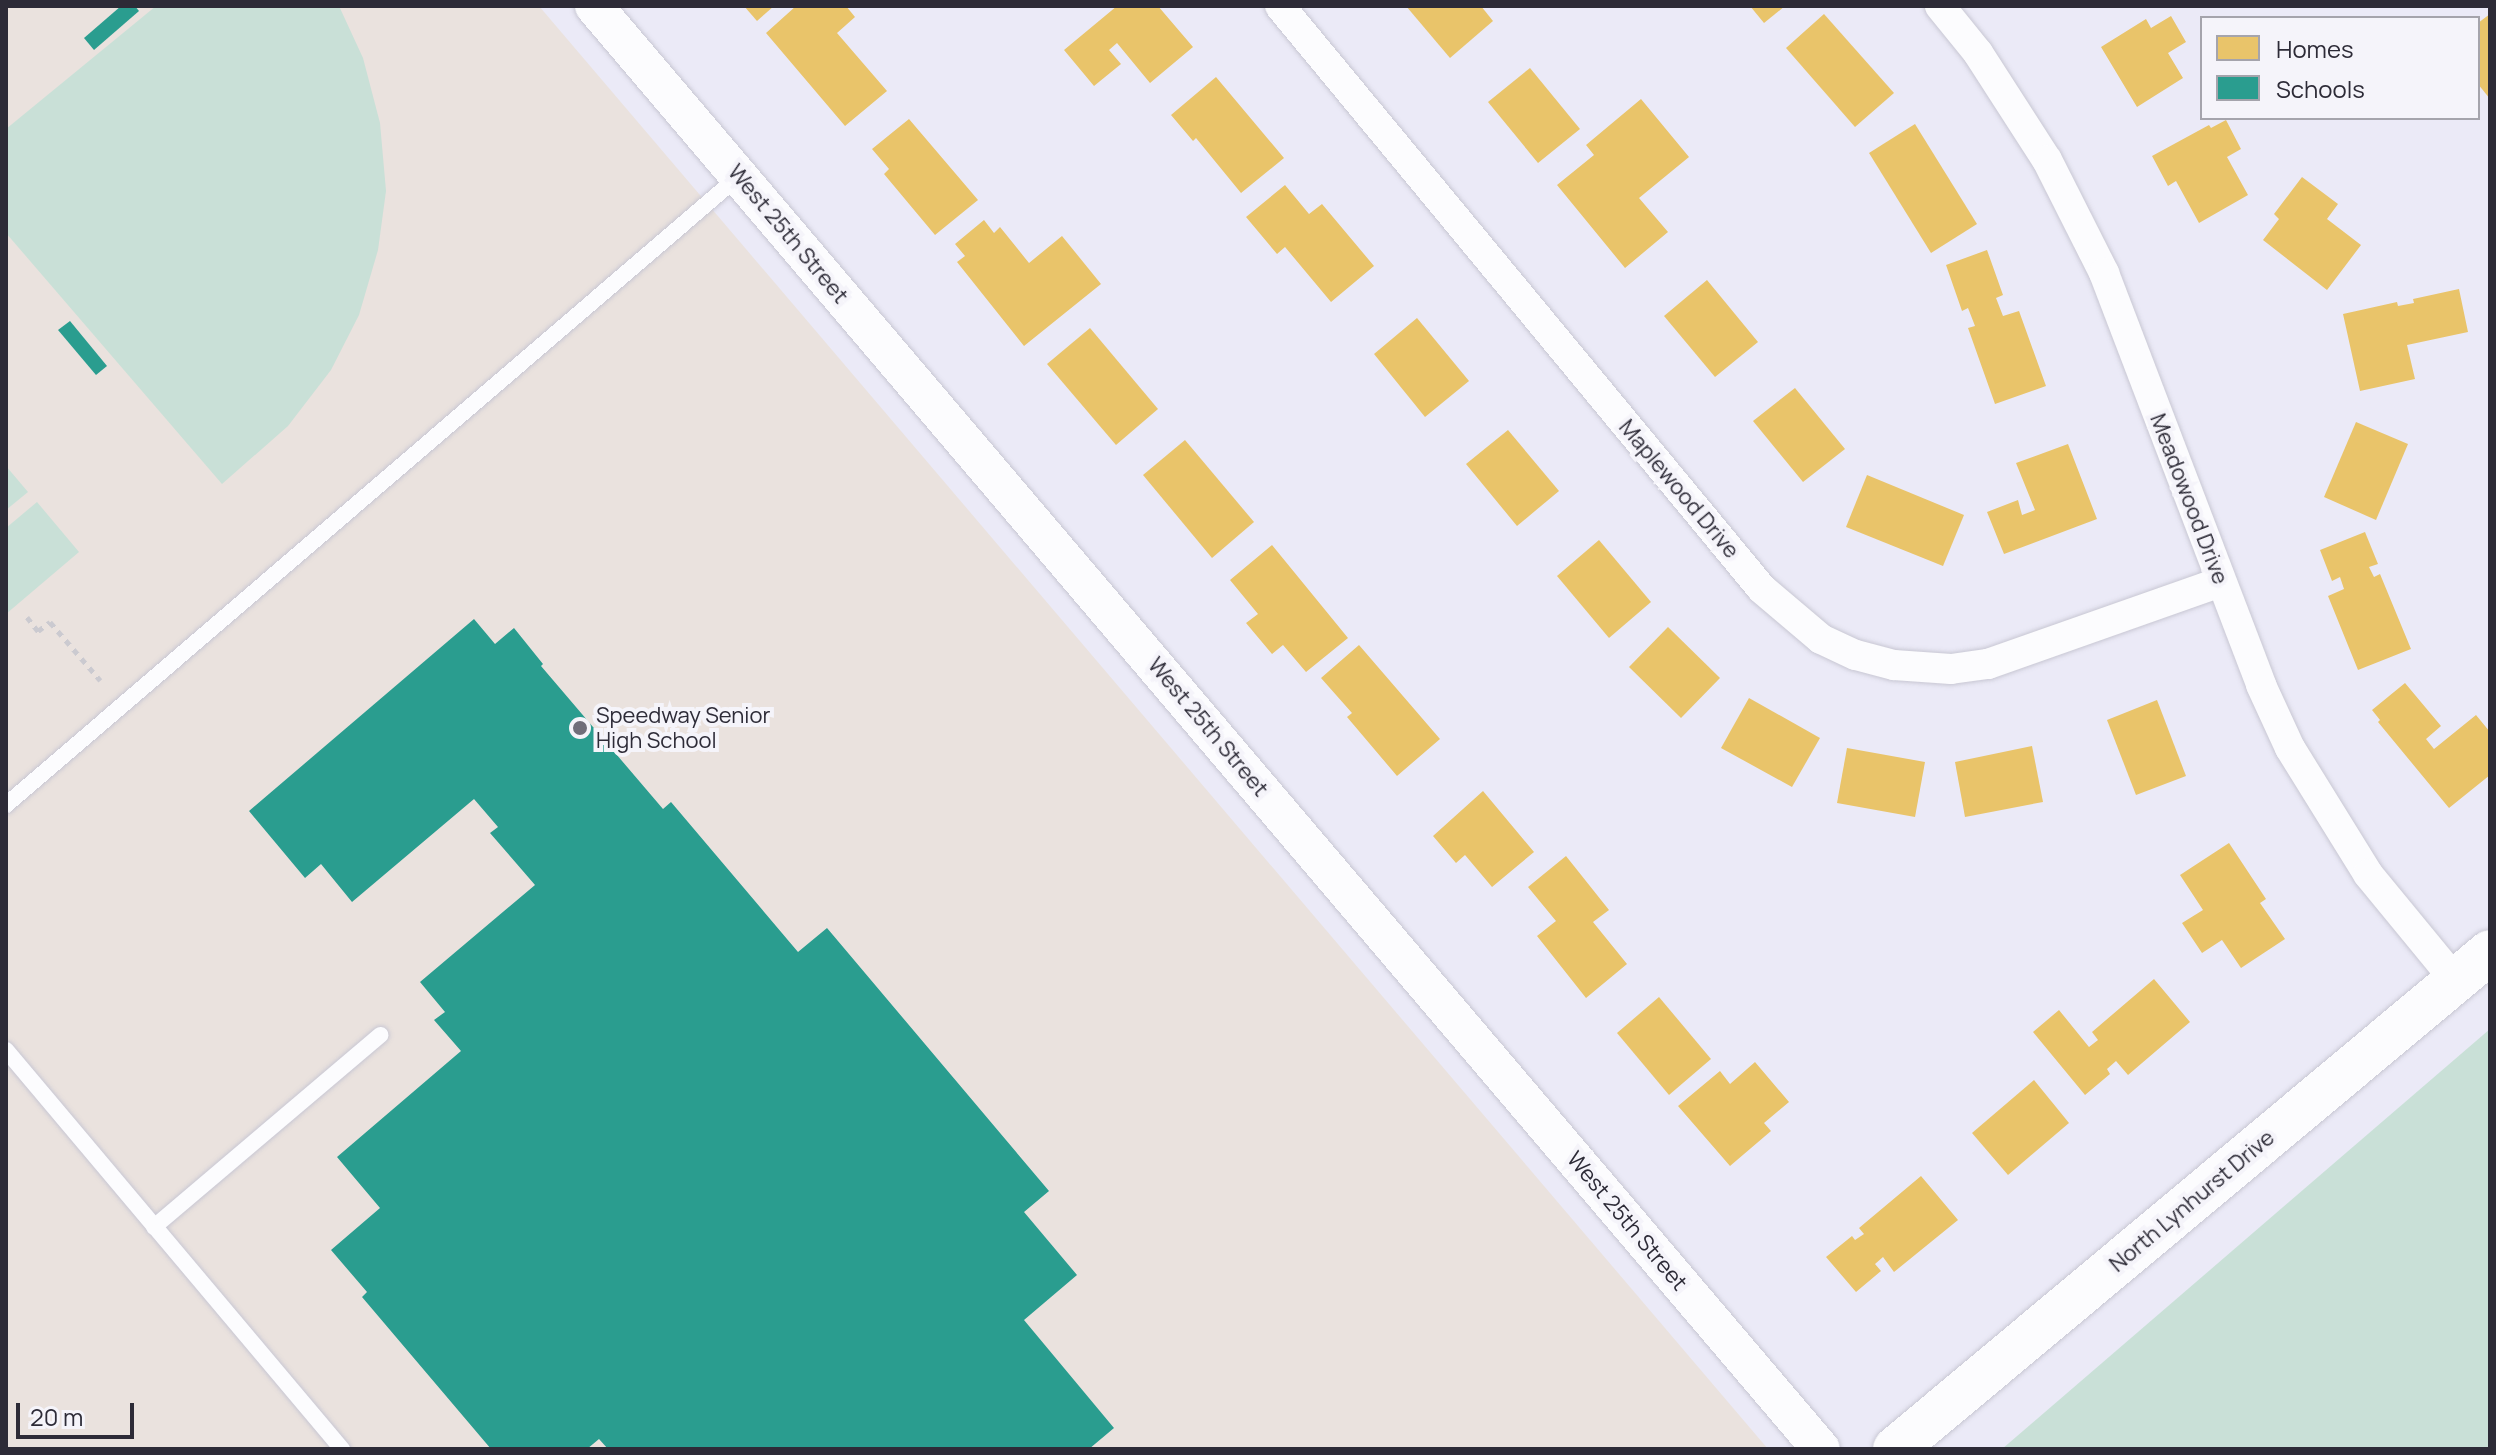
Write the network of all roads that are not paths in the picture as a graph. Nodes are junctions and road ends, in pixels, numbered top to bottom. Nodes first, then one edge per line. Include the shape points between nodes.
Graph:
1 (594, 6) edge
2 (1280, 6) edge
3 (1940, 6) edge
4 (739, 176) junction
5 (2221, 582) junction
6 (6, 805) edge
7 (2490, 952) edge
8 (2456, 981) junction
9 (380, 1035) dead end
10 (6, 1050) edge
11 (154, 1227) junction
12 (342, 1449) edge
13 (1821, 1449) edge
14 (1895, 1449) edge

1 - 4 street, West 25th Street
2 - 5 street, Maplewood Drive via 1762,589 1821,639 1856,655 1912,668 1988,664
3 - 5 street, Meadowood Drive via 1978,53 2065,191 2104,273
4 - 6 lane
4 - 13 street, West 25th Street
5 - 8 street, Meadowood Drive via 2301,769 2376,885
7 - 8 main road, North Lynhurst Drive
8 - 14 main road, North Lynhurst Drive
9 - 11 lane
10 - 11 lane
11 - 12 lane

